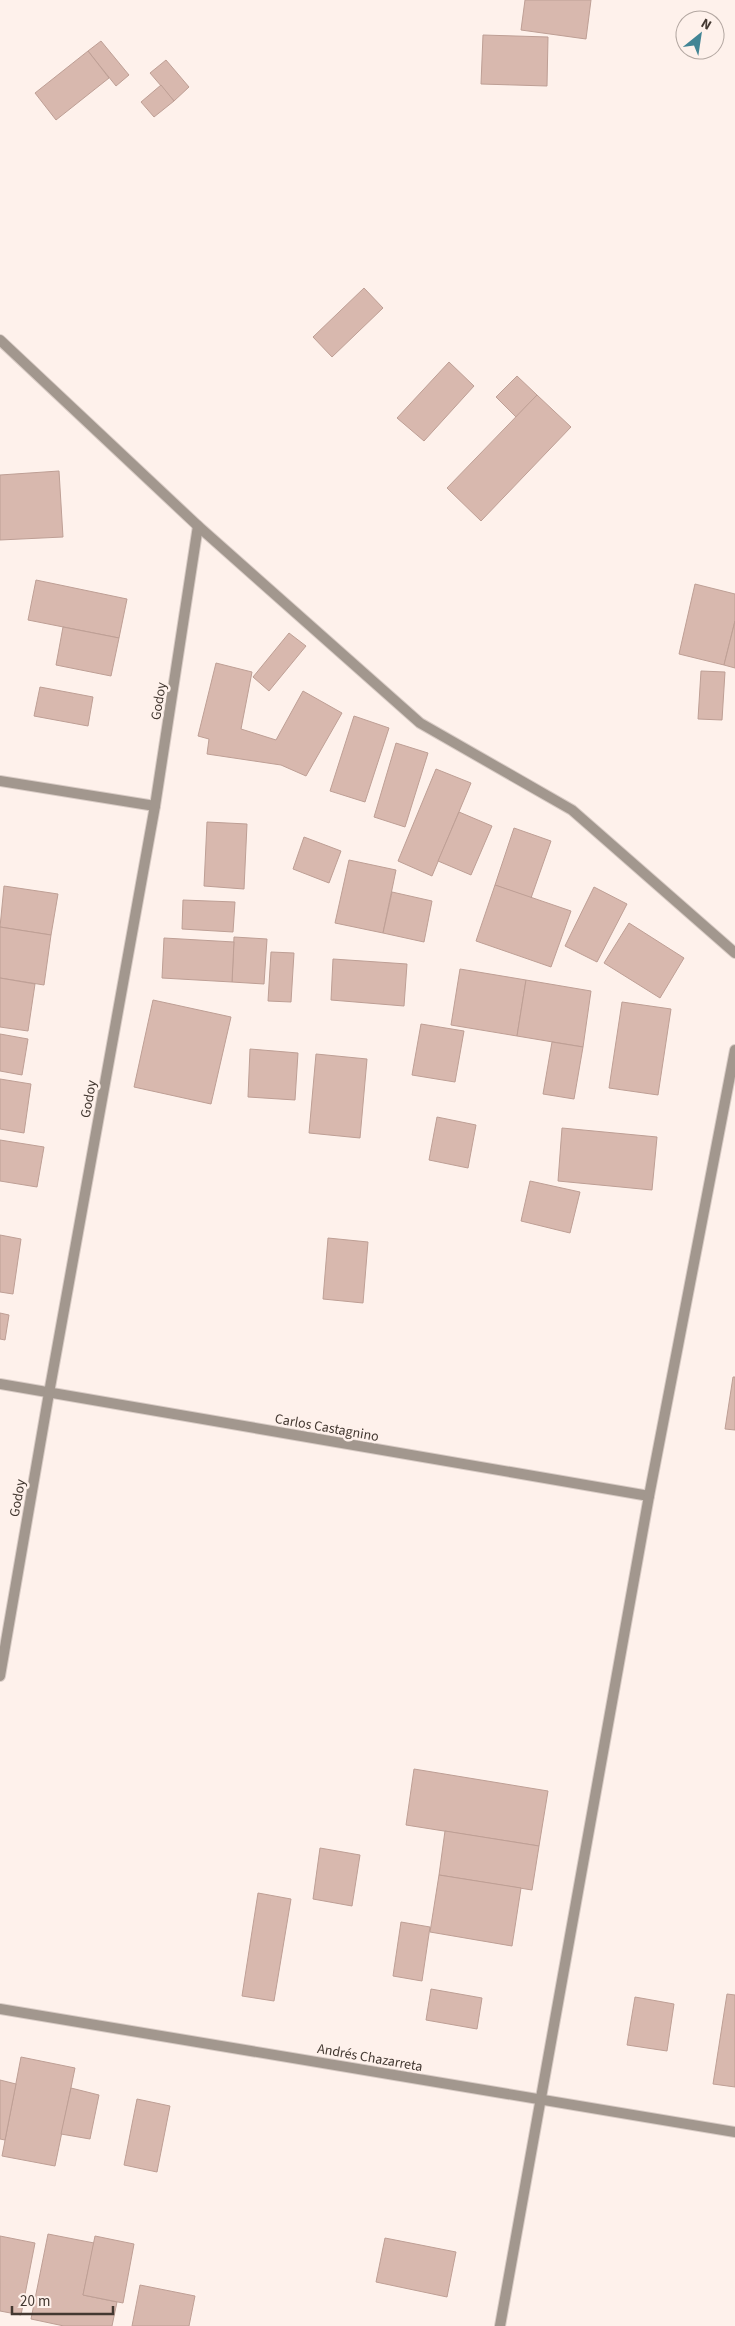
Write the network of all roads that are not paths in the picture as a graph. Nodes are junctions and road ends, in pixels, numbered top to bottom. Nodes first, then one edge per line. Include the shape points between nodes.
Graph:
1 (0, 340) edge
2 (198, 526) junction
3 (0, 781) edge
4 (156, 806) junction
5 (735, 954) edge
6 (735, 1050) edge
7 (0, 1384) edge
8 (49, 1393) junction
9 (649, 1496) junction
10 (0, 1676) edge
11 (0, 2009) edge
12 (540, 2099) junction
13 (735, 2132) edge
14 (500, 2326) edge

1 - 2 street
2 - 4 street, Godoy
2 - 5 street via 420,723 572,810
3 - 4 street
4 - 8 street, Godoy
6 - 9 street
7 - 8 street, Carlos Castagnino
8 - 9 street, Carlos Castagnino
8 - 10 street, Godoy
9 - 12 street
11 - 12 street, Andrés Chazarreta
12 - 13 street, Andrés Chazarreta
12 - 14 street

